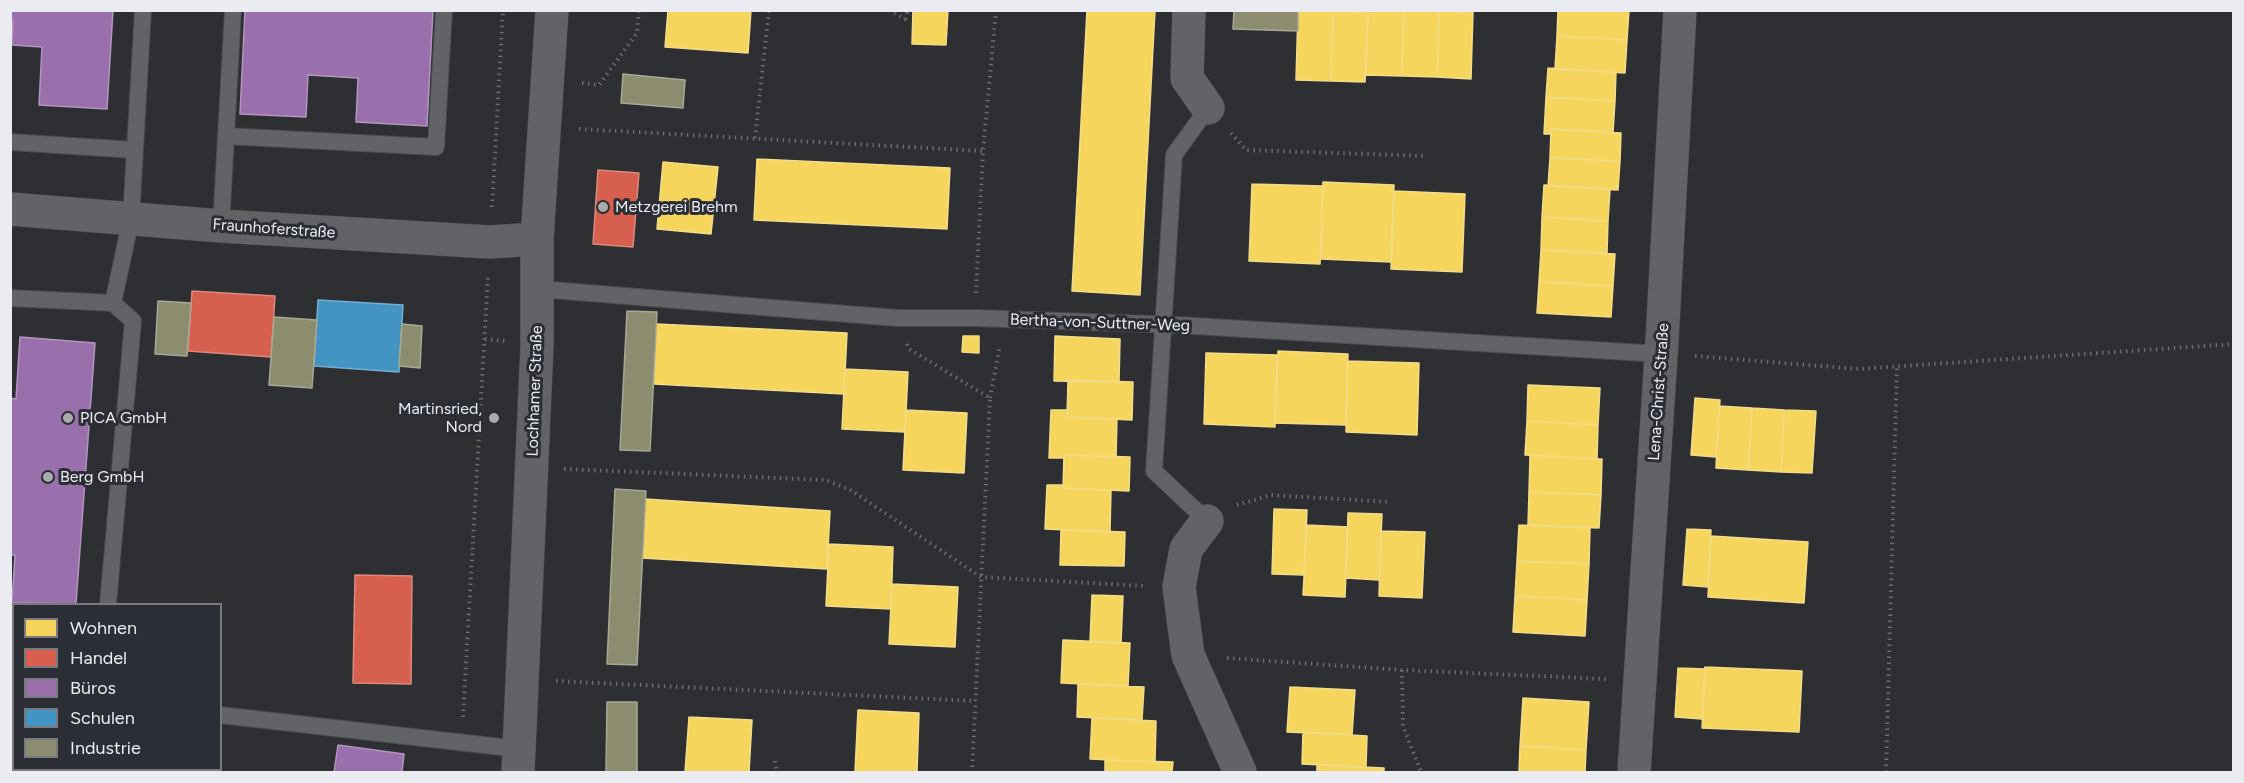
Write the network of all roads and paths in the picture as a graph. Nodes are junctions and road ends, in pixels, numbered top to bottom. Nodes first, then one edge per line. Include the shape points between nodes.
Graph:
1 (143, 10) edge
2 (233, 10) edge
3 (444, 10) edge
4 (503, 10) edge
5 (552, 10) edge
6 (639, 10) edge
7 (769, 10) edge
8 (889, 10) edge
9 (908, 10) edge
10 (996, 10) edge
11 (1189, 10) edge
12 (1680, 10) edge
13 (548, 81) junction
14 (1208, 108) junction
15 (545, 128) junction
16 (226, 136) junction
17 (755, 138) junction
18 (10, 142) edge
19 (135, 150) junction
20 (983, 151) junction
21 (1427, 156) dead end
22 (10, 209) edge
23 (131, 219) junction
24 (221, 226) junction
25 (537, 238) junction
26 (490, 242) junction
27 (539, 289) junction
28 (10, 298) edge
29 (113, 303) junction
30 (897, 318) junction
31 (975, 318) junction
32 (1005, 319) junction
33 (1163, 325) junction
34 (2234, 344) edge
35 (1661, 354) junction
36 (1897, 367) junction
37 (990, 398) junction
38 (532, 468) junction
39 (1390, 502) dead end
40 (1207, 521) junction
41 (981, 577) junction
42 (1179, 587) junction
43 (108, 603) edge
44 (1188, 655) junction
45 (1402, 670) junction
46 (522, 679) junction
47 (1640, 680) junction
48 (975, 701) junction
49 (222, 715) edge
50 (461, 743) junction
51 (519, 761) edge
52 (775, 761) dead end
53 (777, 772) edge
54 (972, 772) edge
55 (1240, 772) edge
56 (1421, 772) edge
57 (1634, 772) edge
58 (1886, 772) edge

1 - 19 lane
2 - 16 lane
3 - 16 lane via 436,147
4 - 26 path
5 - 13 street, Lochhamer Straße
6 - 13 path via 637,33 599,85
7 - 17 path
8 - 9 path via 905,19
10 - 20 path
11 - 14 street via 1187,78
12 - 35 street, Lena-Christ-Straße
13 - 15 street, Lochhamer Straße
14 - 21 path via 1246,150
14 - 33 lane via 1174,155
15 - 17 path
15 - 25 street, Lochhamer Straße
16 - 24 lane
17 - 20 path
18 - 19 lane
19 - 23 lane
20 - 31 path
22 - 23 street, Fraunhoferstraße
23 - 24 street, Fraunhoferstraße
23 - 29 lane
24 - 26 street, Fraunhoferstraße
25 - 26 street, Fraunhoferstraße
25 - 27 street, Lochhamer Straße
26 - 50 path
27 - 30 lane, Bertha-von-Suttner-Weg
27 - 38 street, Lochhamer Straße
28 - 29 lane
29 - 43 lane via 133,321
30 - 31 lane, Bertha-von-Suttner-Weg
30 - 37 path via 909,349
31 - 32 lane, Bertha-von-Suttner-Weg
32 - 33 lane, Bertha-von-Suttner-Weg
32 - 37 path
33 - 35 lane, Bertha-von-Suttner-Weg
33 - 40 lane via 1154,471
34 - 36 path
35 - 36 path via 1858,369
35 - 47 street, Lena-Christ-Straße
36 - 58 path
37 - 41 path
38 - 41 path via 825,480 849,489
38 - 46 street, Lochhamer Straße
39 - 40 path via 1270,495 1236,505
40 - 42 street via 1186,549
41 - 42 path
41 - 48 path
42 - 44 street
44 - 45 path
44 - 55 street
45 - 47 path
45 - 56 path via 1403,726
46 - 48 path
46 - 51 street, Lochhamer Straße
47 - 57 street, Lena-Christ-Straße
48 - 54 path
49 - 50 lane
50 - 51 lane
52 - 53 path

